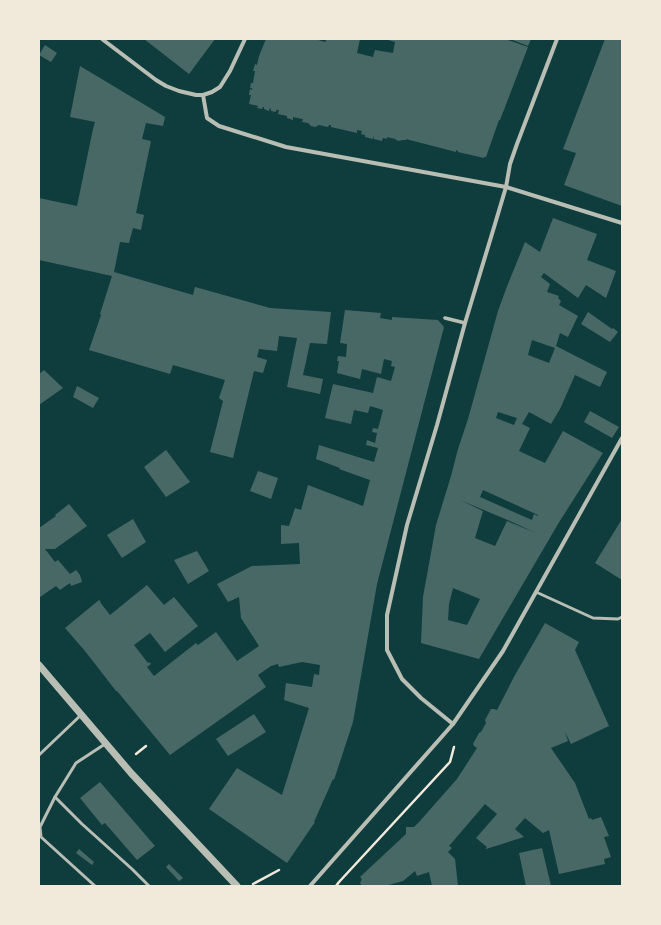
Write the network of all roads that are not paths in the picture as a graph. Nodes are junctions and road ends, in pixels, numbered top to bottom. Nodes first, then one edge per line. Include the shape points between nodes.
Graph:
1 (102, 39) edge
2 (245, 39) edge
3 (557, 39) edge
4 (203, 95) junction
5 (506, 187) junction
6 (622, 223) edge
7 (445, 318) dead end
8 (465, 322) junction
9 (622, 438) edge
10 (536, 592) junction
11 (622, 617) edge
12 (39, 665) edge
13 (81, 715) junction
14 (454, 724) junction
15 (105, 744) junction
16 (39, 755) edge
17 (55, 797) junction
18 (96, 886) edge
19 (149, 886) edge
20 (237, 886) edge
21 (310, 886) edge

1 - 4 street via 166,86
2 - 4 street via 220,87
3 - 5 street via 510,164
4 - 5 street via 207,118 219,126 286,147
5 - 6 street
5 - 8 street
7 - 8 street
8 - 14 street via 407,525 387,614 387,650 402,679
9 - 10 street
10 - 11 lane via 592,618
10 - 14 street via 503,651
12 - 13 street
13 - 15 street
13 - 16 lane
14 - 21 street
15 - 17 lane via 76,763
15 - 20 street
17 - 18 lane via 40,827 41,837
17 - 19 lane

